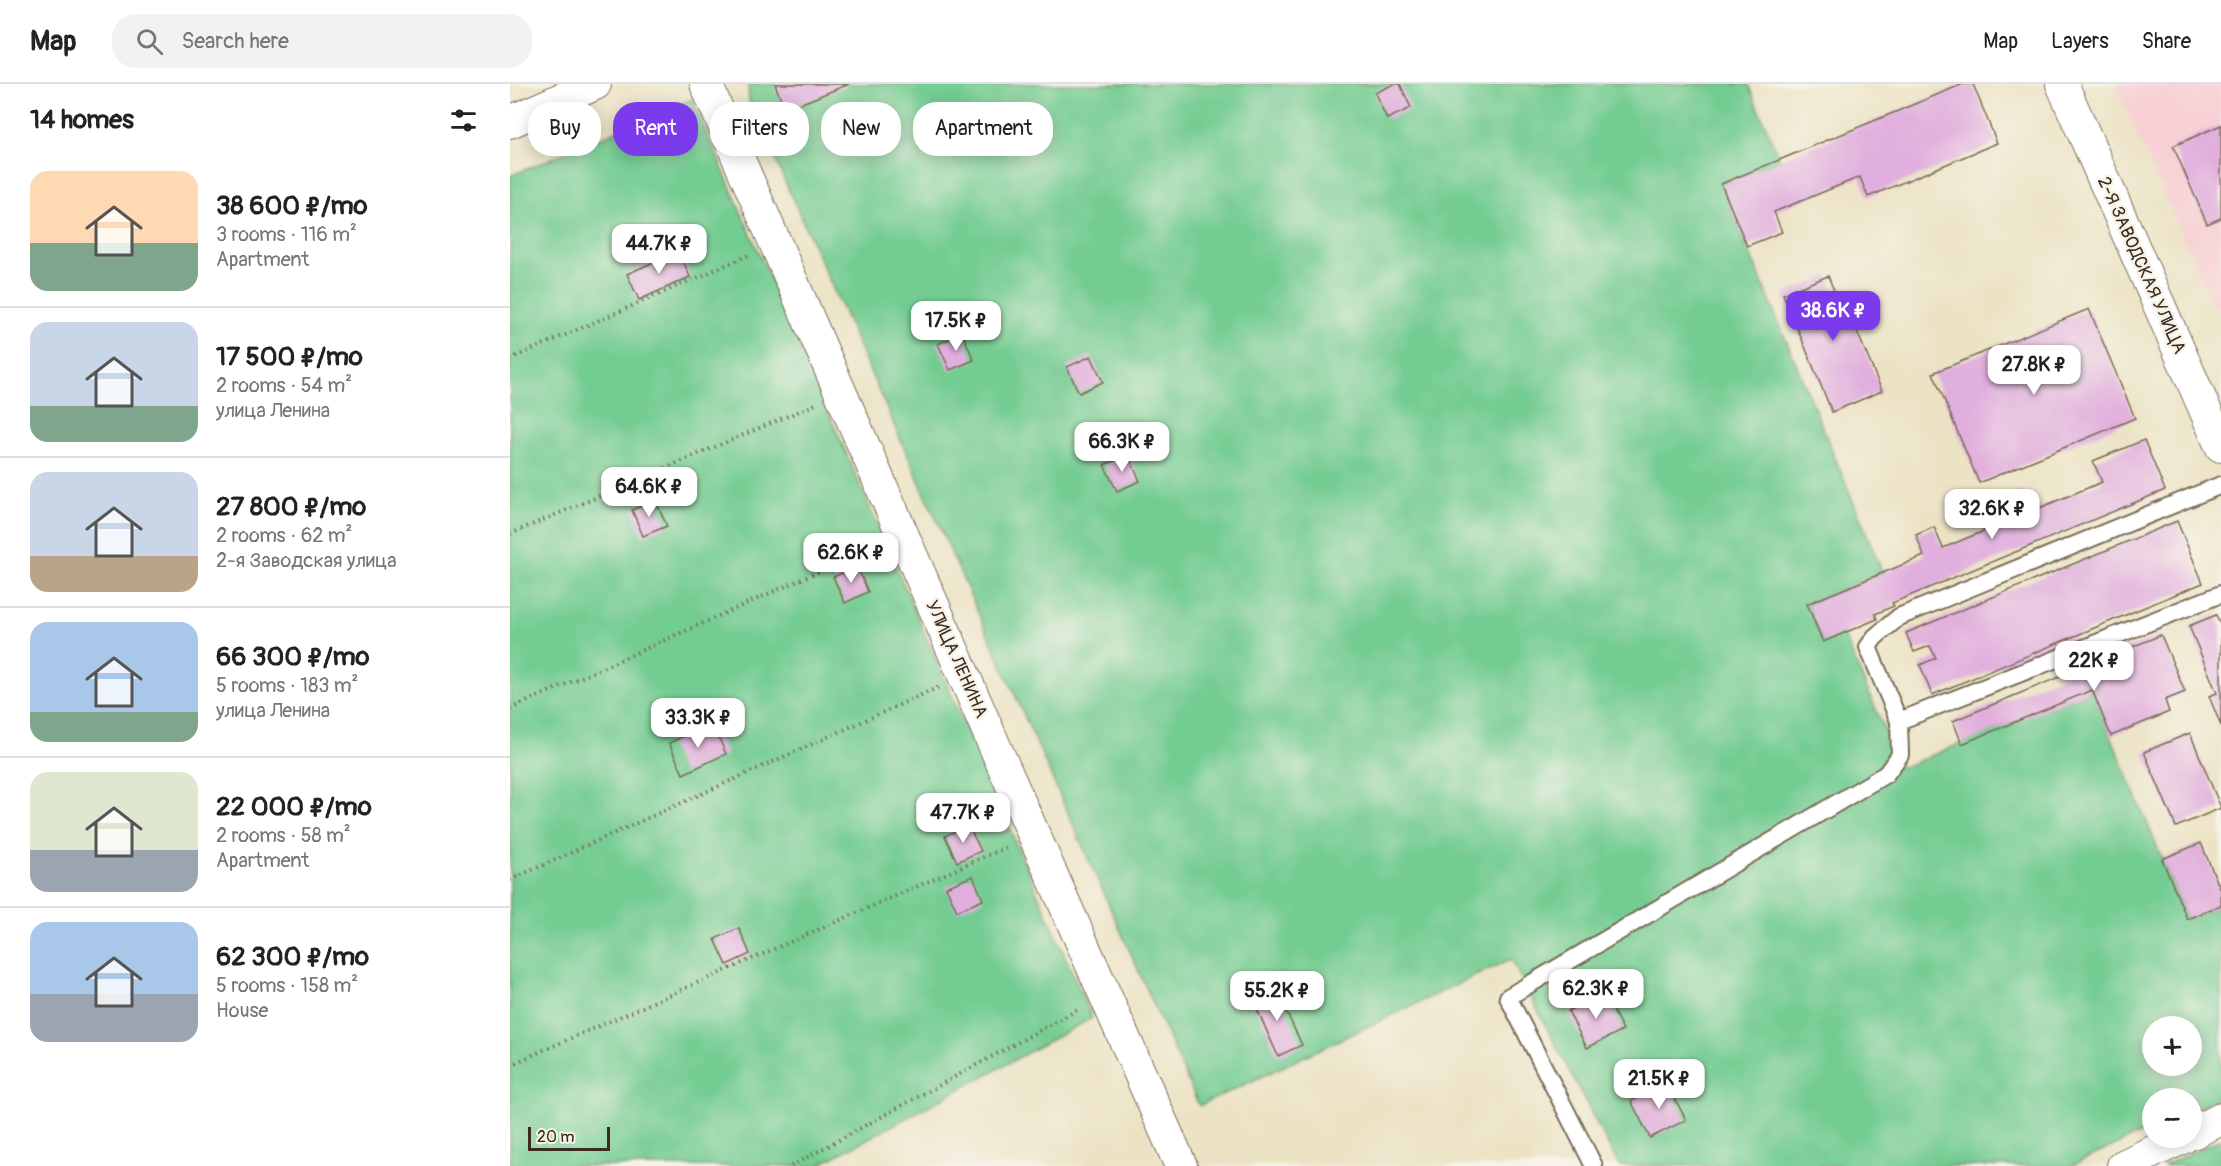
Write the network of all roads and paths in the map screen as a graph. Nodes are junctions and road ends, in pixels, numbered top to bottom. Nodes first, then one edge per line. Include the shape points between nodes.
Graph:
1 (595, 84) edge
2 (706, 84) edge
3 (2062, 84) edge
4 (510, 122) edge
5 (776, 244) junction
6 (510, 359) edge
7 (841, 393) junction
8 (2221, 446) edge
9 (2221, 485) edge
10 (510, 534) edge
11 (902, 534) junction
12 (2221, 594) edge
13 (964, 675) junction
14 (510, 710) edge
15 (1899, 721) junction
16 (1034, 836) junction
17 (510, 880) edge
18 (1105, 995) junction
19 (510, 1065) edge
20 (2221, 1119) edge
21 (2202, 1128) edge
22 (2161, 1148) edge
23 (791, 1166) edge
24 (1181, 1166) edge
25 (1594, 1166) edge
26 (2123, 1166) edge

1 - 4 street
2 - 5 street, УЛИЦА ЛЕНИНА
3 - 8 street, 2-Я ЗАВОДСКАЯ УЛИЦА
5 - 6 path
5 - 7 street, УЛИЦА ЛЕНИНА
7 - 10 path
7 - 11 street, УЛИЦА ЛЕНИНА
9 - 15 lane via 1899,617 1868,647
11 - 13 street, УЛИЦА ЛЕНИНА
11 - 14 path
12 - 15 lane
13 - 16 street, УЛИЦА ЛЕНИНА
13 - 17 path
15 - 25 lane via 1900,755 1886,774 1508,997
16 - 18 street, УЛИЦА ЛЕНИНА
16 - 19 path
18 - 23 path
18 - 24 street, УЛИЦА ЛЕНИНА
20 - 21 street
22 - 26 street

